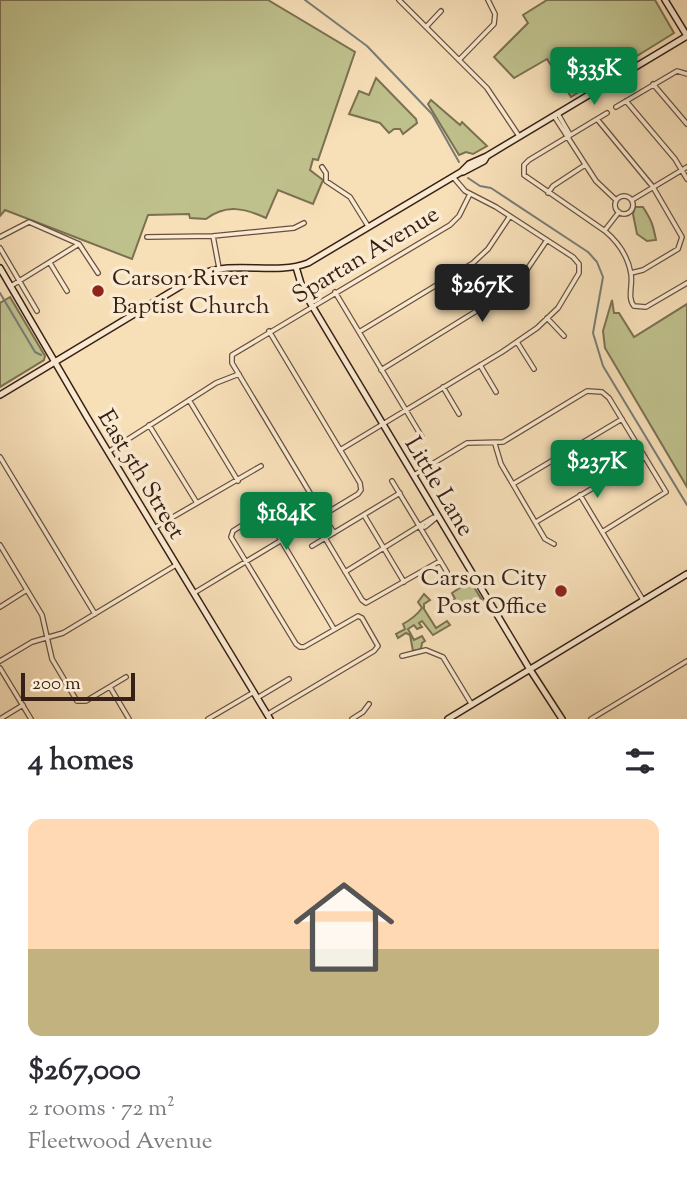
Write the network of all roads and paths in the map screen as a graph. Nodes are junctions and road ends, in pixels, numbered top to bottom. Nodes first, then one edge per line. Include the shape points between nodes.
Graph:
1 (399, 0) edge
2 (488, 0) edge
3 (665, 0) edge
4 (441, 11) dead end
5 (426, 27) junction
6 (687, 36) edge
7 (459, 60) junction
8 (687, 74) edge
9 (653, 84) junction
10 (626, 101) junction
11 (617, 107) dead end
12 (607, 113) dead end
13 (556, 115) junction
14 (597, 119) junction
15 (687, 124) edge
16 (519, 136) junction
17 (569, 137) junction
18 (586, 166) junction
19 (321, 167) dead end
20 (687, 167) edge
21 (681, 170) junction
22 (453, 177) junction
23 (687, 179) edge
24 (653, 187) junction
25 (548, 193) junction
26 (470, 194) junction
27 (616, 200) junction
28 (632, 200) junction
29 (619, 212) junction
30 (510, 216) junction
31 (304, 223) dead end
32 (369, 228) junction
33 (605, 231) junction
34 (213, 236) junction
35 (0, 237) edge
36 (147, 237) dead end
37 (547, 240) junction
38 (79, 244) junction
39 (0, 248) edge
40 (50, 263) junction
41 (296, 267) junction
42 (0, 268) edge
43 (219, 268) junction
44 (98, 273) dead end
45 (631, 273) junction
46 (20, 281) junction
47 (687, 283) edge
48 (11, 286) junction
49 (67, 291) dead end
50 (335, 292) junction
51 (312, 306) junction
52 (37, 310) dead end
53 (547, 318) junction
54 (270, 331) junction
55 (359, 332) junction
56 (564, 336) dead end
57 (517, 342) junction
58 (55, 361) junction
59 (480, 365) junction
60 (534, 369) dead end
61 (381, 370) junction
62 (239, 374) junction
63 (443, 387) junction
64 (496, 392) dead end
65 (0, 395) edge
66 (189, 400) junction
67 (405, 410) junction
68 (459, 414) dead end
69 (622, 418) junction
70 (383, 424) junction
71 (149, 425) junction
72 (422, 437) dead end
73 (495, 444) junction
74 (340, 450) junction
75 (108, 452) junction
76 (0, 457) edge
77 (645, 457) junction
78 (261, 466) dead end
79 (414, 475) junction
80 (238, 481) junction
81 (392, 481) dead end
82 (513, 484) junction
83 (400, 493) junction
84 (580, 495) junction
85 (197, 503) junction
86 (323, 515) junction
87 (364, 515) junction
88 (438, 516) junction
89 (536, 522) junction
90 (420, 527) junction
91 (154, 528) junction
92 (602, 532) junction
93 (334, 533) junction
94 (325, 538) junction
95 (281, 540) junction
96 (554, 544) dead end
97 (0, 545) edge
98 (312, 546) dead end
99 (384, 549) junction
100 (246, 561) junction
101 (440, 561) junction
102 (177, 565) junction
103 (345, 572) junction
104 (447, 572) dead end
105 (687, 574) edge
106 (404, 582) junction
107 (27, 590) junction
108 (194, 593) junction
109 (643, 600) junction
110 (0, 607) edge
111 (95, 614) junction
112 (334, 629) junction
113 (47, 638) junction
114 (402, 656) dead end
115 (0, 661) edge
116 (687, 661) edge
117 (0, 668) edge
118 (529, 668) junction
119 (126, 677) dead end
120 (289, 679) dead end
121 (110, 687) junction
122 (256, 695) junction
123 (369, 704) dead end
124 (23, 705) junction
125 (472, 705) junction
126 (269, 717) edge
127 (0, 719) edge
128 (31, 719) edge
129 (129, 719) edge
130 (208, 719) edge
131 (352, 719) edge
132 (448, 719) edge
133 (562, 719) edge
134 (591, 719) edge

1 - 5 street
2 - 7 street via 494,24
3 - 6 main road
4 - 5 street
5 - 7 street
6 - 13 main road
7 - 16 street via 496,99
8 - 9 street via 677,71
9 - 10 street
9 - 15 street
10 - 11 street
10 - 21 street
12 - 14 street
13 - 16 main road
13 - 17 street
14 - 17 street
14 - 24 street
16 - 22 main road
17 - 18 street
17 - 25 street via 529,160 523,170 528,180
18 - 25 street
18 - 27 street
19 - 32 street via 326,181 349,197
20 - 21 street
21 - 23 street
21 - 24 street
22 - 26 street
22 - 32 main road
24 - 28 street
24 - 45 street via 681,234 683,246
25 - 33 street
26 - 30 street
26 - 50 street, Spartan Avenue via 450,225
27 - 28 street via 624,196
27 - 29 street
28 - 29 street via 630,212
29 - 33 street
30 - 37 street
30 - 55 street via 478,259
31 - 34 street via 294,228
32 - 41 main road
33 - 45 street via 623,252
34 - 36 street
34 - 43 street
35 - 38 street via 26,222
37 - 53 street via 578,261 580,271
37 - 61 street via 504,294
38 - 40 street
38 - 44 street
39 - 46 street
40 - 46 street
40 - 49 street
41 - 43 main road
41 - 51 main road, Little Lane
42 - 48 main road, East 5th Street
43 - 58 main road via 195,277
45 - 47 street via 634,306 646,307
46 - 48 street
46 - 52 street
48 - 58 main road, East 5th Street
50 - 51 street, Spartan Avenue
50 - 55 street
51 - 54 street, Spartan Avenue
51 - 70 main road, Little Lane
53 - 56 street
53 - 57 street
54 - 62 street, Spartan Avenue via 234,352 232,361
54 - 74 street
55 - 61 street
57 - 59 street
57 - 60 street
58 - 65 main road
58 - 75 main road, East 5th Street
59 - 63 street
59 - 64 street
61 - 67 street
62 - 66 street
62 - 86 street
63 - 67 street
63 - 68 street
66 - 71 street
66 - 80 street
67 - 70 street
67 - 72 street
69 - 73 street via 609,398 587,391
69 - 77 street
69 - 82 street
70 - 74 street
70 - 79 main road, Little Lane
71 - 75 street
71 - 85 street
73 - 79 street via 467,443
73 - 82 street via 500,464
74 - 86 street via 361,491
75 - 91 main road, East 5th Street
76 - 111 street
77 - 84 street
77 - 92 street via 666,492
78 - 80 street
79 - 88 main road, Little Lane
80 - 85 street
81 - 83 street
82 - 89 street
83 - 87 street
83 - 90 street
84 - 89 street
84 - 92 street
85 - 91 street
86 - 93 street
86 - 95 street
87 - 93 street
87 - 99 street
88 - 90 street
88 - 118 main road, Little Lane
89 - 96 street via 545,539
90 - 99 street
90 - 101 street
91 - 102 main road, East 5th Street
92 - 109 street
93 - 94 street
94 - 98 street
94 - 103 street
95 - 100 street
95 - 100 street via 264,514 231,533
95 - 112 street
97 - 107 street
99 - 103 street
99 - 106 street
100 - 108 street
100 - 112 street via 296,644 304,646
101 - 104 street
101 - 106 street
102 - 108 main road, East 5th Street
102 - 111 street
103 - 106 street via 365,603
105 - 109 main road
107 - 110 street
107 - 113 street via 42,615
108 - 122 main road, East 5th Street
109 - 118 main road
111 - 113 street
112 - 126 street via 362,618 378,646
113 - 115 street
113 - 121 street via 52,659 76,700
114 - 125 street via 426,650 443,657
116 - 134 street
117 - 124 street
118 - 125 main road
118 - 133 main road, Little Lane
119 - 121 street
120 - 122 street
121 - 129 street
122 - 126 main road, East 5th Street
122 - 130 street
123 - 131 street
124 - 127 street
124 - 128 street
125 - 132 main road

